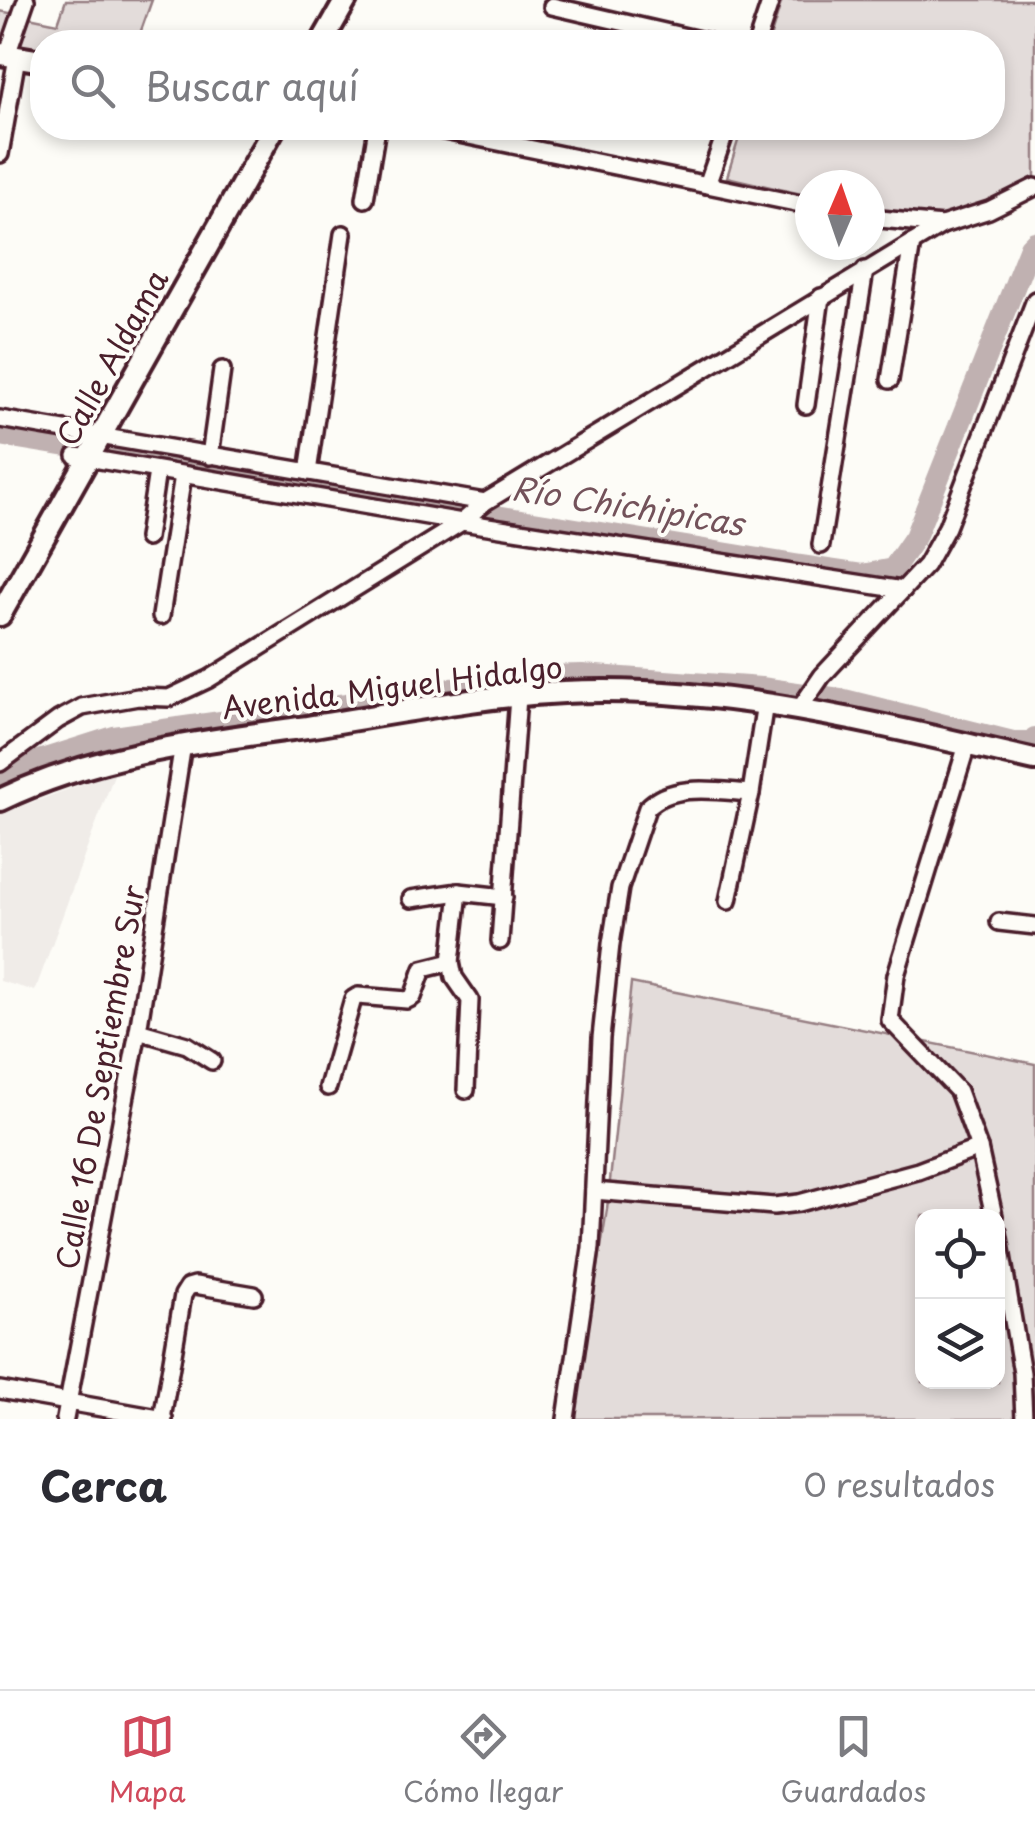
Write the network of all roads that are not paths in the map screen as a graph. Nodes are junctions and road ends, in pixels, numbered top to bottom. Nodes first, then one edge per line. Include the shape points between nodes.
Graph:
1 (26, 0) edge
2 (331, 0) edge
3 (346, 0) edge
4 (770, 0) edge
5 (552, 6) dead end
6 (314, 30) edge
7 (329, 30) edge
8 (656, 30) edge
9 (761, 30) edge
10 (8, 56) edge
11 (254, 140) edge
12 (267, 140) edge
13 (375, 140) edge
14 (488, 140) edge
15 (724, 140) edge
16 (0, 154) edge
17 (707, 185) junction
18 (1035, 187) edge
19 (366, 199) dead end
20 (795, 203) edge
21 (885, 219) edge
22 (942, 225) junction
23 (343, 234) dead end
24 (912, 243) junction
25 (864, 270) junction
26 (821, 297) junction
27 (1035, 300) edge
28 (222, 370) dead end
29 (890, 380) dead end
30 (806, 405) dead end
31 (0, 419) edge
32 (95, 435) junction
33 (210, 456) junction
34 (82, 458) junction
35 (157, 471) junction
36 (308, 472) junction
37 (183, 475) junction
38 (482, 505) junction
39 (463, 521) junction
40 (147, 538) dead end
41 (822, 545) dead end
42 (0, 587) edge
43 (903, 590) junction
44 (0, 615) edge
45 (161, 616) dead end
46 (518, 697) junction
47 (805, 700) junction
48 (765, 704) junction
49 (183, 744) junction
50 (968, 745) junction
51 (1035, 760) edge
52 (0, 763) edge
53 (750, 793) junction
54 (0, 800) edge
55 (460, 892) junction
56 (504, 897) junction
57 (411, 899) dead end
58 (728, 900) dead end
59 (999, 922) dead end
60 (1035, 926) edge
61 (500, 941) dead end
62 (451, 962) junction
63 (138, 1031) junction
64 (212, 1062) dead end
65 (328, 1087) dead end
66 (466, 1090) dead end
67 (980, 1148) junction
68 (594, 1191) junction
69 (993, 1209) edge
70 (1005, 1273) edge
71 (254, 1295) dead end
72 (0, 1390) edge
73 (69, 1401) junction
74 (571, 1418) edge
75 (65, 1419) edge
76 (163, 1419) edge
77 (1024, 1419) edge

1 - 10 street
2 - 6 main road
3 - 7 main road
4 - 9 street
5 - 8 street
10 - 16 street
11 - 32 main road, Calle Aldama
12 - 32 main road, Calle Aldama
13 - 19 street
14 - 17 street
15 - 17 street
17 - 20 street
18 - 22 street
21 - 22 street
22 - 24 street
23 - 36 street
24 - 25 street
24 - 29 street
25 - 26 street
25 - 41 street
26 - 30 street
26 - 38 street
27 - 43 street via 946,527
28 - 33 street
31 - 32 street
32 - 33 street
32 - 34 main road, Calle Aldama
33 - 36 street
34 - 35 street
34 - 42 main road, Calle Aldama
34 - 44 main road, Calle Aldama
35 - 37 street
35 - 40 street
36 - 38 street
37 - 39 street
37 - 45 street
38 - 39 street
39 - 43 street
39 - 52 street via 186,692 82,707
43 - 47 street
46 - 48 main road, Avenida Miguel Hidalgo via 645,693
46 - 49 main road, Avenida Miguel Hidalgo
46 - 56 street
47 - 48 main road, Avenida Miguel Hidalgo
47 - 50 main road, Avenida Miguel Hidalgo
48 - 53 street
49 - 54 main road, Avenida Miguel Hidalgo via 116,756
49 - 63 street, Calle 16 De Septiembre Sur
50 - 51 main road, Avenida Miguel Hidalgo
50 - 67 street via 896,975 890,1020 958,1090
53 - 58 street
53 - 68 street via 699,790 656,799 647,808 614,925
55 - 56 street
55 - 57 street
55 - 62 street
56 - 61 street
59 - 60 street
62 - 65 street via 423,969 408,1000 353,999
62 - 66 street via 470,1000
63 - 64 street via 187,1045
63 - 73 street, Calle 16 De Septiembre Sur
67 - 68 street via 799,1204
67 - 69 street
68 - 74 street
70 - 77 street
71 - 76 street via 188,1287
72 - 73 street
73 - 75 street, Calle 16 De Septiembre Sur
73 - 76 street

